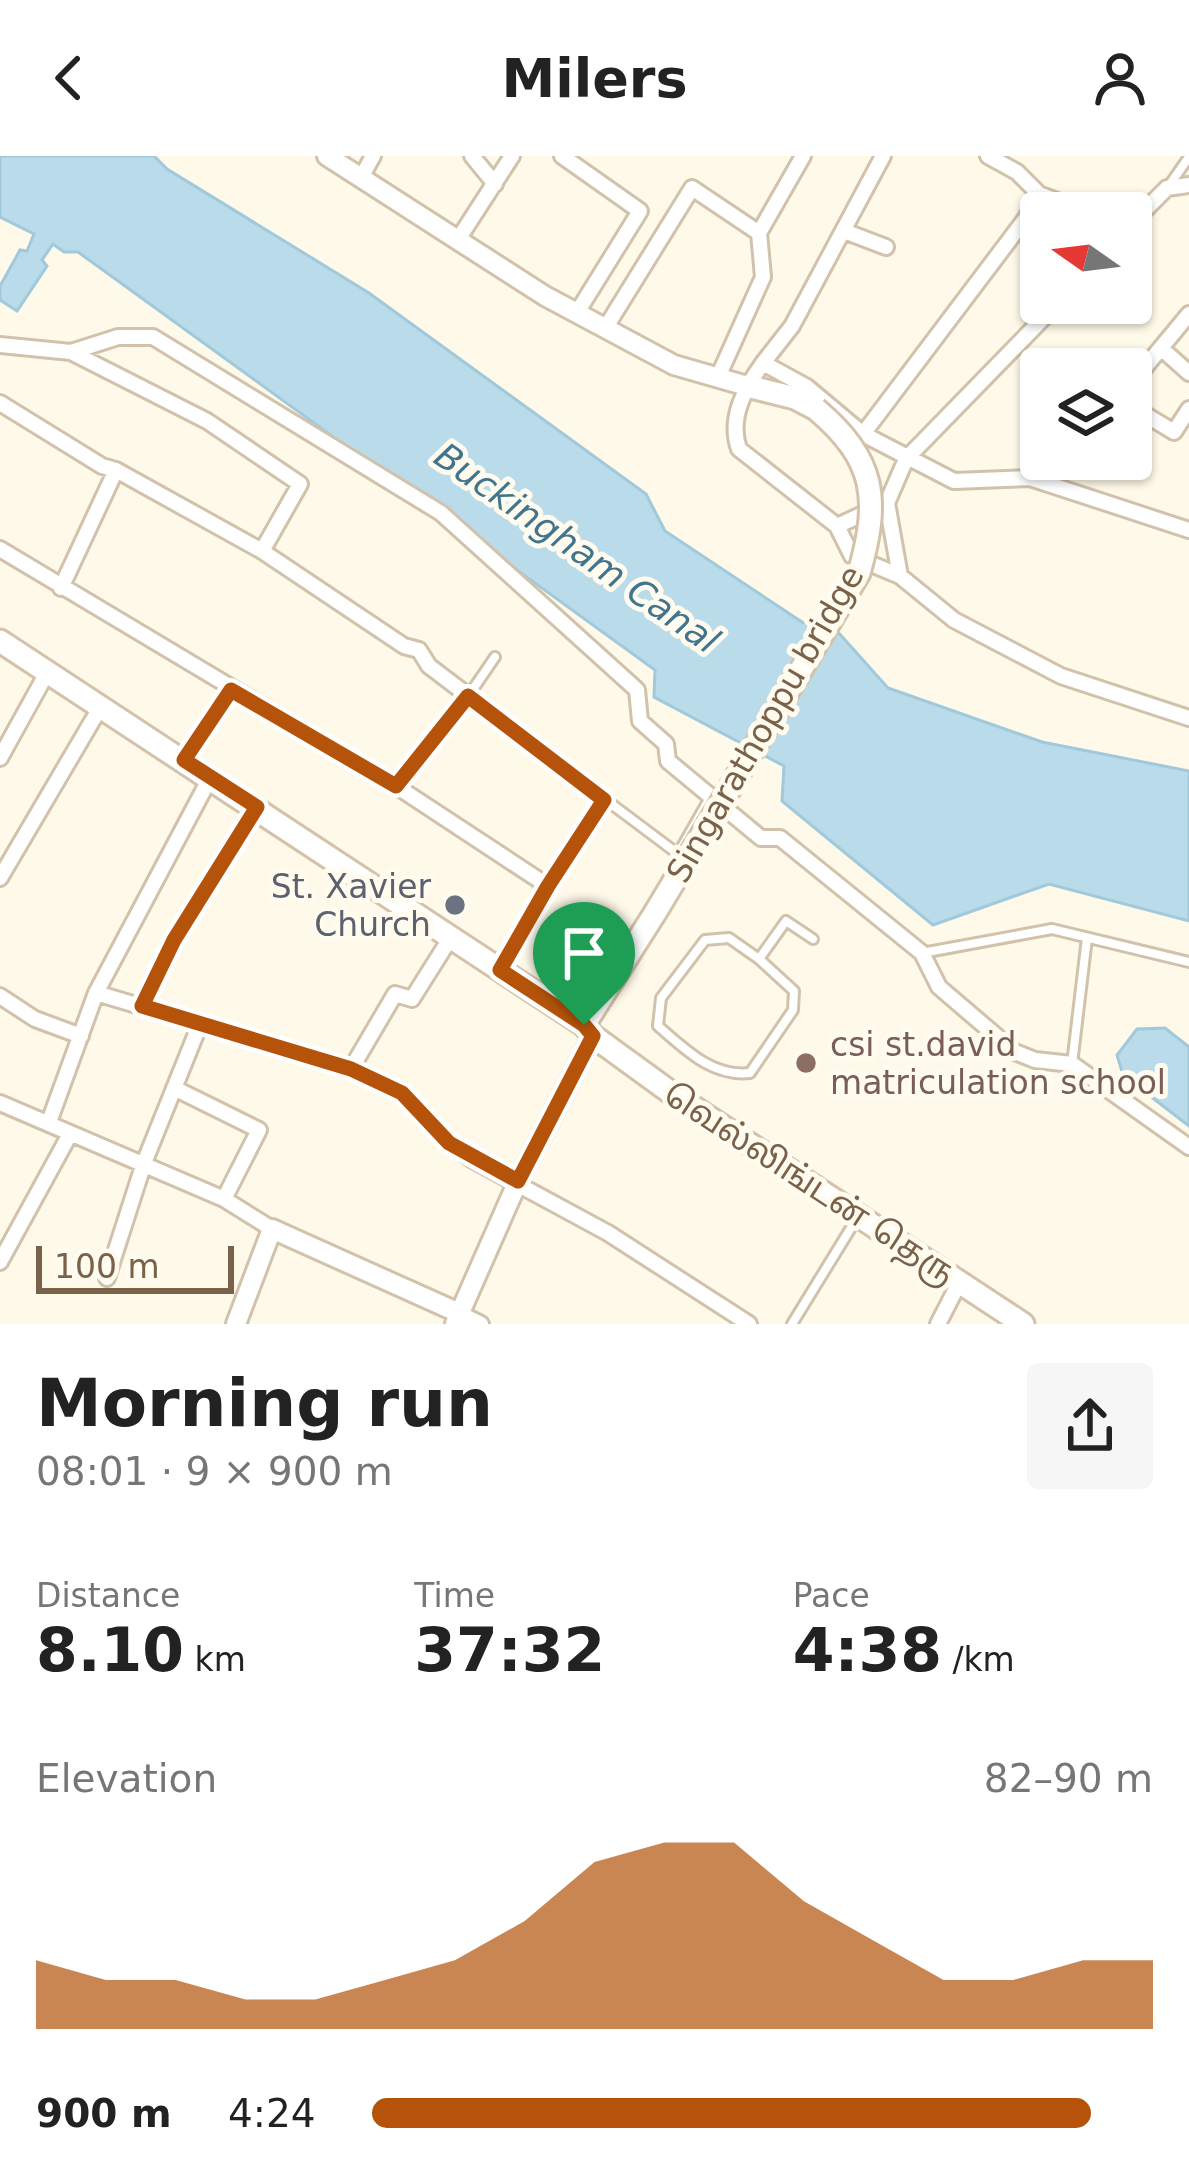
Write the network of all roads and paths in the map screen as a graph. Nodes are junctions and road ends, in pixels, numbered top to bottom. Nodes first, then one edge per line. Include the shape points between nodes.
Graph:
1 (327, 156) edge
2 (373, 156) edge
3 (472, 156) edge
4 (512, 156) edge
5 (562, 156) edge
6 (803, 156) edge
7 (883, 156) edge
8 (988, 156) edge
9 (1189, 157) edge
10 (362, 176) junction
11 (495, 184) junction
12 (1189, 184) edge
13 (1167, 188) junction
14 (1037, 192) edge
15 (1152, 202) edge
16 (1020, 226) edge
17 (844, 231) junction
18 (759, 233) junction
19 (459, 238) junction
20 (886, 248) dead end
21 (578, 311) junction
22 (1189, 314) edge
23 (1038, 324) edge
24 (606, 328) junction
25 (0, 345) edge
26 (1162, 349) junction
27 (70, 352) junction
28 (1152, 360) edge
29 (763, 363) junction
30 (1189, 373) edge
31 (718, 377) junction
32 (747, 386) junction
33 (0, 403) edge
34 (1189, 410) edge
35 (1152, 419) edge
36 (863, 434) junction
37 (906, 459) junction
38 (116, 470) junction
39 (1020, 478) edge
40 (1036, 480) edge
41 (887, 503) junction
42 (837, 526) junction
43 (1189, 530) edge
44 (0, 549) edge
45 (262, 551) junction
46 (901, 576) junction
47 (61, 588) junction
48 (0, 641) edge
49 (495, 657) dead end
50 (48, 671) junction
51 (231, 690) junction
52 (468, 696) junction
53 (101, 706) junction
54 (1189, 718) edge
55 (0, 758) edge
56 (184, 760) junction
57 (210, 778) junction
58 (396, 786) junction
59 (711, 796) junction
60 (604, 800) junction
61 (257, 807) junction
62 (0, 878) edge
63 (548, 886) junction
64 (451, 937) junction
65 (1087, 938) junction
66 (813, 939) dead end
67 (922, 953) junction
68 (759, 959) junction
69 (1189, 962) edge
70 (500, 970) junction
71 (96, 993) junction
72 (0, 996) edge
73 (142, 1006) junction
74 (200, 1024) junction
75 (589, 1031) junction
76 (81, 1036) junction
77 (1072, 1064) junction
78 (351, 1069) junction
79 (174, 1088) junction
80 (0, 1103) edge
81 (50, 1122) junction
82 (70, 1134) junction
83 (1189, 1147) edge
84 (144, 1162) junction
85 (518, 1181) junction
86 (224, 1199) junction
87 (859, 1214) junction
88 (272, 1228) junction
89 (0, 1262) edge
90 (107, 1278) dead end
91 (960, 1281) junction
92 (457, 1318) edge
93 (236, 1324) edge
94 (481, 1324) edge
95 (748, 1324) edge
96 (792, 1324) edge
97 (938, 1324) edge
98 (1023, 1324) edge

1 - 10 street
2 - 10 street
3 - 11 street
4 - 11 street
5 - 21 street via 640,211
6 - 18 street
7 - 17 street
8 - 14 street
9 - 13 lane
10 - 19 street
11 - 19 street
12 - 13 street
13 - 15 street
16 - 36 street
17 - 20 street
17 - 29 street
18 - 24 street via 692,188
18 - 31 street via 763,277
19 - 21 street
21 - 24 street
22 - 26 street
23 - 37 street
24 - 31 street via 674,365
25 - 27 street
26 - 28 street
26 - 30 street
27 - 45 street via 207,421 300,484
27 - 59 street via 118,337 153,337 440,513 637,689 640,721 666,744 668,761
29 - 32 street
29 - 36 street
31 - 32 street
32 - 42 street via 734,436 739,449
32 - 75 main road, Singarathoppu bridge, bridge via 795,398 843,432 870,484 870,535 859,573
33 - 38 street
34 - 35 street via 1174,432
36 - 37 street
37 - 39 street via 954,481
37 - 41 street
38 - 45 street
38 - 47 street
40 - 43 street
41 - 42 street
41 - 46 street
42 - 46 street via 852,556
44 - 47 street
45 - 52 street via 419,650
46 - 54 street via 954,620 1061,676
47 - 51 street
48 - 50 main road, வெல்லிங்டன் தெரு
49 - 52 lane
50 - 53 main road, வெல்லிங்டன் தெரு
50 - 55 street
51 - 56 street
51 - 58 street
52 - 58 street
52 - 60 street
53 - 56 main road, வெல்லிங்டன் தெரு
53 - 62 street
56 - 57 main road, வெல்லிங்டன் தெரு
57 - 61 main road, வெல்லிங்டன் தெரு
57 - 71 street
58 - 63 street
59 - 60 lane via 678,854
59 - 67 street via 761,838 780,838
60 - 63 street
61 - 64 main road, வெல்லிங்டன் தெரு
61 - 73 street
63 - 70 street
64 - 70 main road, வெல்லிங்டன் தெரு
64 - 78 street via 412,999 394,994
65 - 67 lane via 1052,929
65 - 69 lane
65 - 77 lane
66 - 68 lane via 786,921
67 - 77 street via 939,987 1015,1052
68 - 68 lane via 729,938 705,940 661,998 658,1026 727,1075 750,1073 793,1010 794,992
70 - 75 main road, வெல்லிங்டன் தெரு
71 - 73 street
71 - 76 street
72 - 76 street
73 - 74 street
74 - 78 street
74 - 79 street
75 - 85 street
75 - 87 main road, வெல்லிங்டன் தெரு
76 - 81 street
77 - 83 street
78 - 85 street via 402,1093 449,1143
79 - 84 street
79 - 86 street via 259,1130
80 - 81 street
81 - 82 street
82 - 84 street
82 - 89 street
84 - 86 street
84 - 90 street
85 - 92 street
85 - 95 street
86 - 88 street
87 - 91 main road, வெல்லிங்டன் தெரு
87 - 96 lane
88 - 92 street
88 - 93 street
91 - 97 street
91 - 98 street
92 - 94 street

